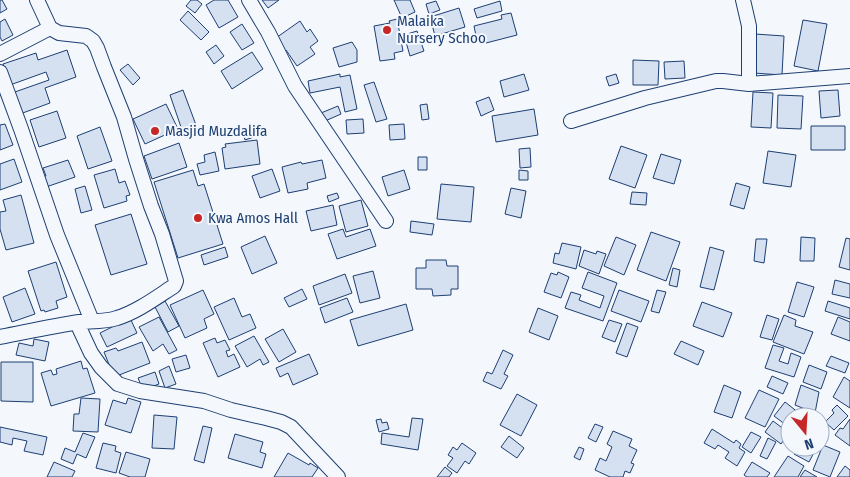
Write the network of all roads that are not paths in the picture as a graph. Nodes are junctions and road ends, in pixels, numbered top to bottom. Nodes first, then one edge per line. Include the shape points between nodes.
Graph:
1 (37, 0) edge
2 (249, 0) edge
3 (743, 0) edge
4 (50, 28) junction
5 (0, 54) edge
6 (0, 72) edge
7 (850, 76) edge
8 (749, 84) junction
9 (571, 121) dead end
10 (386, 220) dead end
11 (92, 321) junction
12 (77, 323) junction
13 (1, 333) edge
14 (338, 477) edge

1 - 4 street
2 - 10 street via 295,86
3 - 8 street via 749,26
4 - 5 street
4 - 11 street via 59,33 86,36 97,48 124,117 176,278 174,286 129,313 110,320
6 - 11 street via 56,234
7 - 8 street
8 - 9 street via 716,81
11 - 12 street
12 - 13 street
12 - 14 street via 91,354 118,384 140,391 204,401 282,422 292,427

